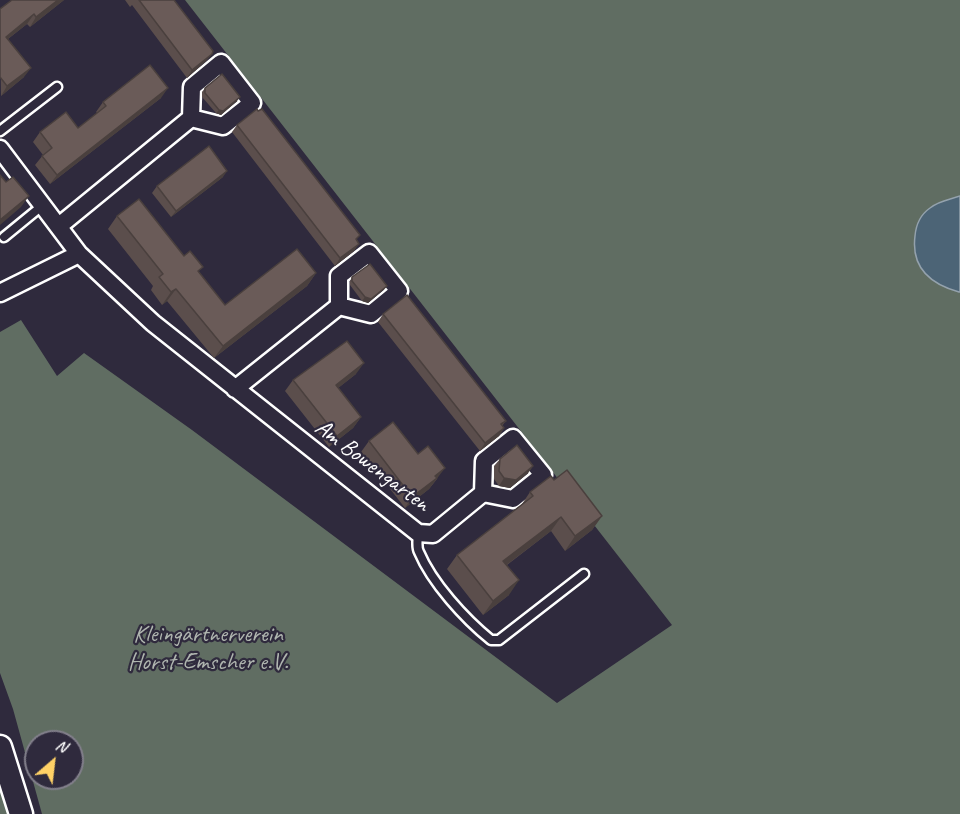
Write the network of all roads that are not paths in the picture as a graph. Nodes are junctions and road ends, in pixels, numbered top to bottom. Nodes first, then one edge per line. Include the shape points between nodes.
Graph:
1 (57, 87) dead end
2 (191, 118) dead end
3 (0, 131) edge
4 (0, 149) edge
5 (43, 205) junction
6 (59, 225) junction
7 (4, 237) dead end
8 (79, 254) junction
9 (1, 290) edge
10 (339, 306) dead end
11 (234, 389) junction
12 (483, 493) dead end
13 (418, 533) junction
14 (585, 574) dead end
15 (0, 747) edge
16 (21, 814) edge

1 - 3 lane
2 - 6 street
4 - 5 street, Am Bowengarten
5 - 6 street, Am Bowengarten
5 - 7 lane
6 - 8 street, Am Bowengarten
8 - 9 street
8 - 11 street, Am Bowengarten via 153,323
10 - 11 street
11 - 13 street, Am Bowengarten
12 - 13 street, Am Bowengarten via 433,534
13 - 14 lane via 417,550 438,583 473,626 491,640 499,640
15 - 16 main road

